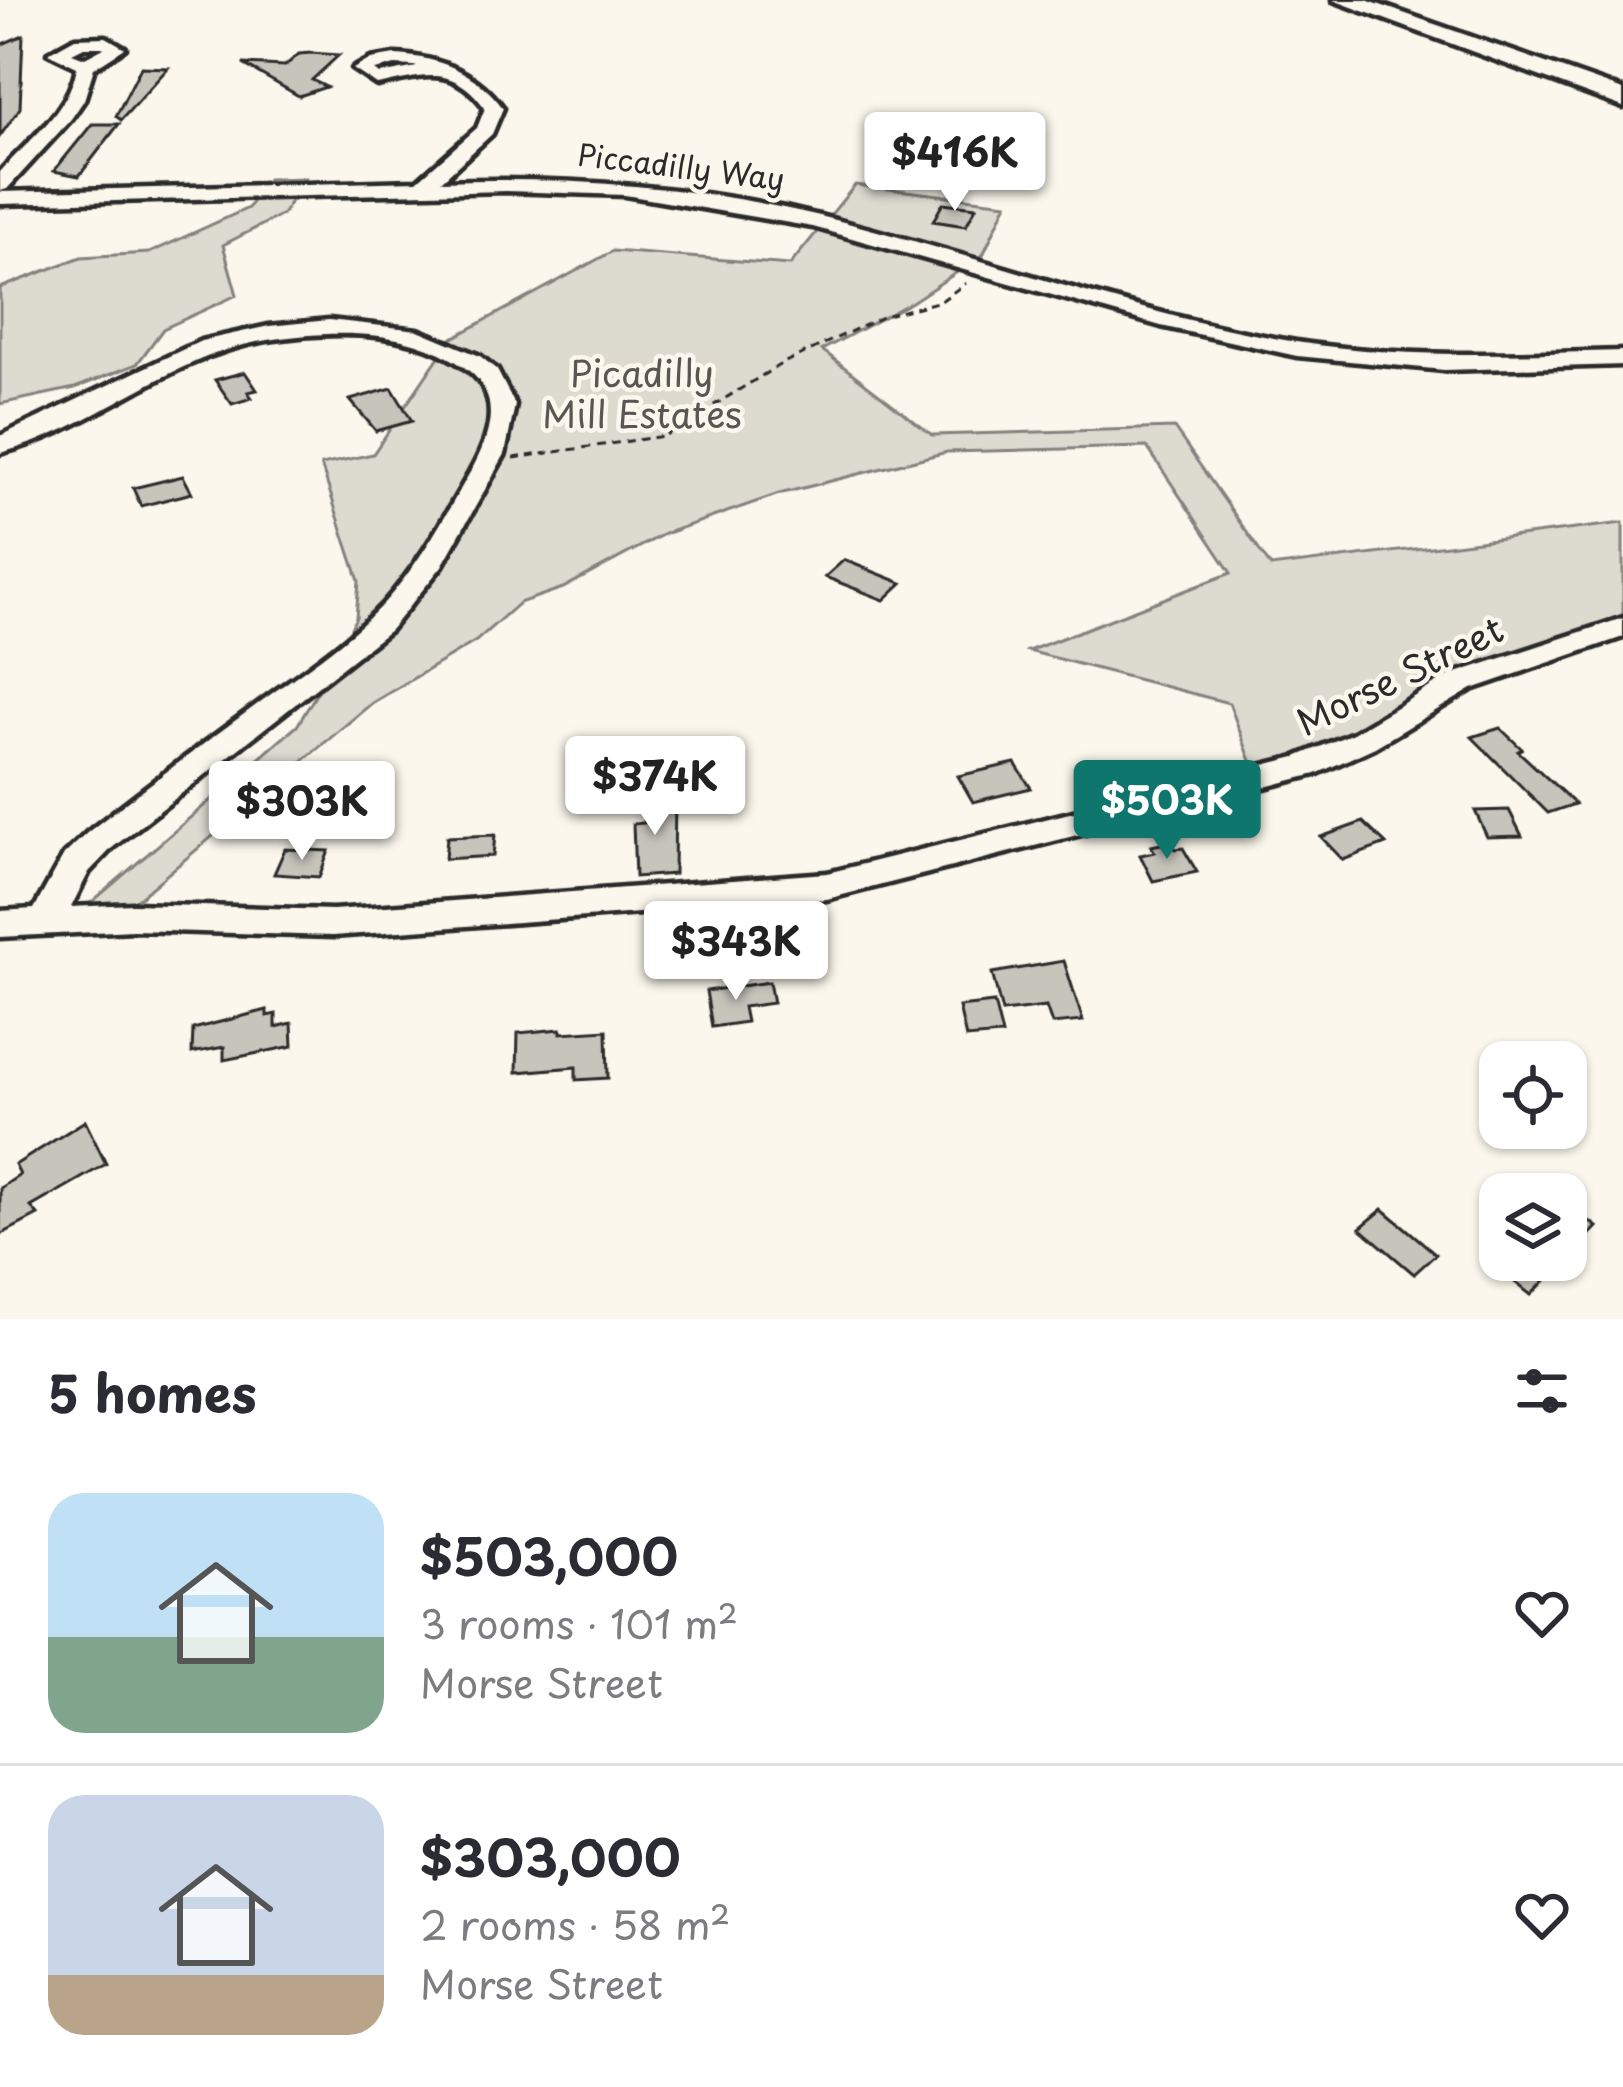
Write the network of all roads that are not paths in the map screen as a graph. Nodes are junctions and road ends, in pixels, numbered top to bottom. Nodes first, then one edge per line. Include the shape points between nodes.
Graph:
1 (1344, 0) edge
2 (86, 65) dead end
3 (433, 69) dead end
4 (1623, 99) edge
5 (0, 185) edge
6 (421, 188) junction
7 (0, 198) edge
8 (1623, 358) edge
9 (0, 445) edge
10 (1623, 627) edge
11 (46, 920) junction
12 (0, 924) edge

1 - 4 main road
2 - 5 street via 67,112
3 - 6 street via 467,81 494,108 485,130
6 - 7 street, Piccadilly Way
6 - 8 street, Piccadilly Way via 561,185 676,194 814,220 1298,349 1444,363
9 - 11 street via 195,352 262,334 340,328 426,339 481,367 505,412 505,434 490,461 395,608 100,840 76,864
10 - 11 street, Morse Street via 1461,682 1305,766 827,886 333,923
11 - 12 street, Morse Street

